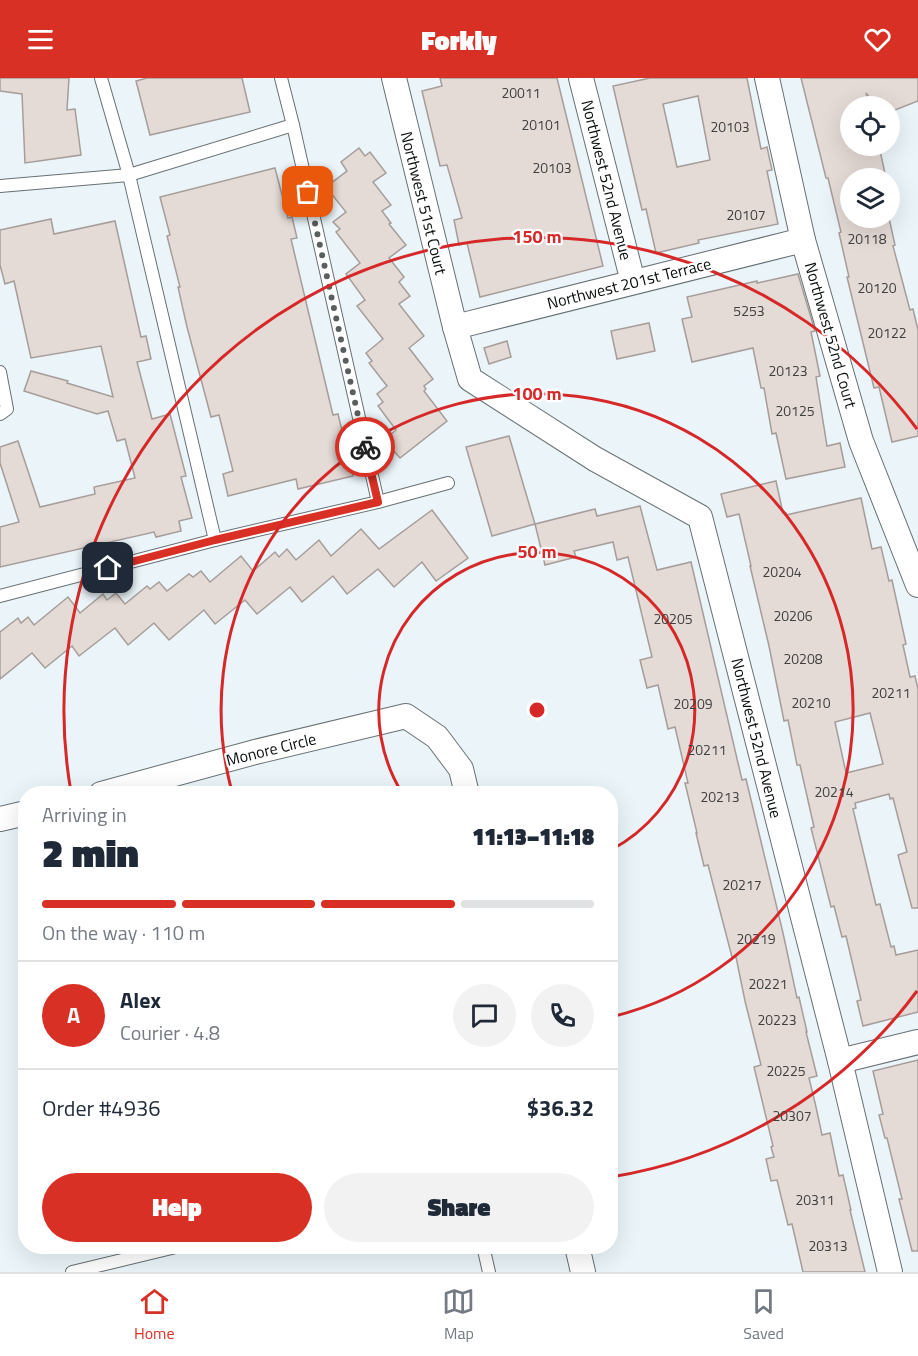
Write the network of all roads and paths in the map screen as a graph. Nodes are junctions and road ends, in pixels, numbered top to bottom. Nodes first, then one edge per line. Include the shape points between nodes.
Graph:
1 (101, 78) edge
2 (280, 78) edge
3 (394, 78) edge
4 (580, 78) edge
5 (767, 78) edge
6 (293, 125) junction
7 (129, 175) junction
8 (0, 186) edge
9 (803, 240) junction
10 (633, 282) junction
11 (455, 327) junction
12 (0, 372) edge
13 (0, 414) edge
14 (448, 483) dead end
15 (378, 502) junction
16 (215, 540) junction
17 (918, 585) edge
18 (0, 596) edge
19 (130, 786) edge
20 (465, 786) edge
21 (18, 815) edge
22 (0, 819) edge
23 (918, 1042) edge
24 (840, 1061) junction
25 (147, 1254) edge
26 (485, 1254) edge
27 (579, 1254) edge
28 (72, 1272) edge
29 (489, 1272) edge
30 (583, 1272) edge
31 (890, 1272) edge

1 - 7 lane
2 - 6 lane
3 - 11 street, Northwest 51st Court
4 - 10 street, Northwest 52nd Avenue
5 - 9 street, Northwest 52nd Court
6 - 7 lane
6 - 15 lane
7 - 8 lane
7 - 16 lane
9 - 10 street, Northwest 201st Terrace
9 - 17 street, Northwest 52nd Court via 861,441
10 - 11 street, Northwest 201st Terrace
11 - 24 street, Northwest 52nd Avenue via 470,379 595,459 700,517
12 - 13 lane via 7,409
14 - 15 lane
15 - 16 lane
16 - 18 lane
19 - 20 street, Monore Circle via 406,716 437,737 461,769
21 - 22 street
23 - 24 street
24 - 31 street, Northwest 52nd Avenue
25 - 28 lane
26 - 29 lane
27 - 30 street

